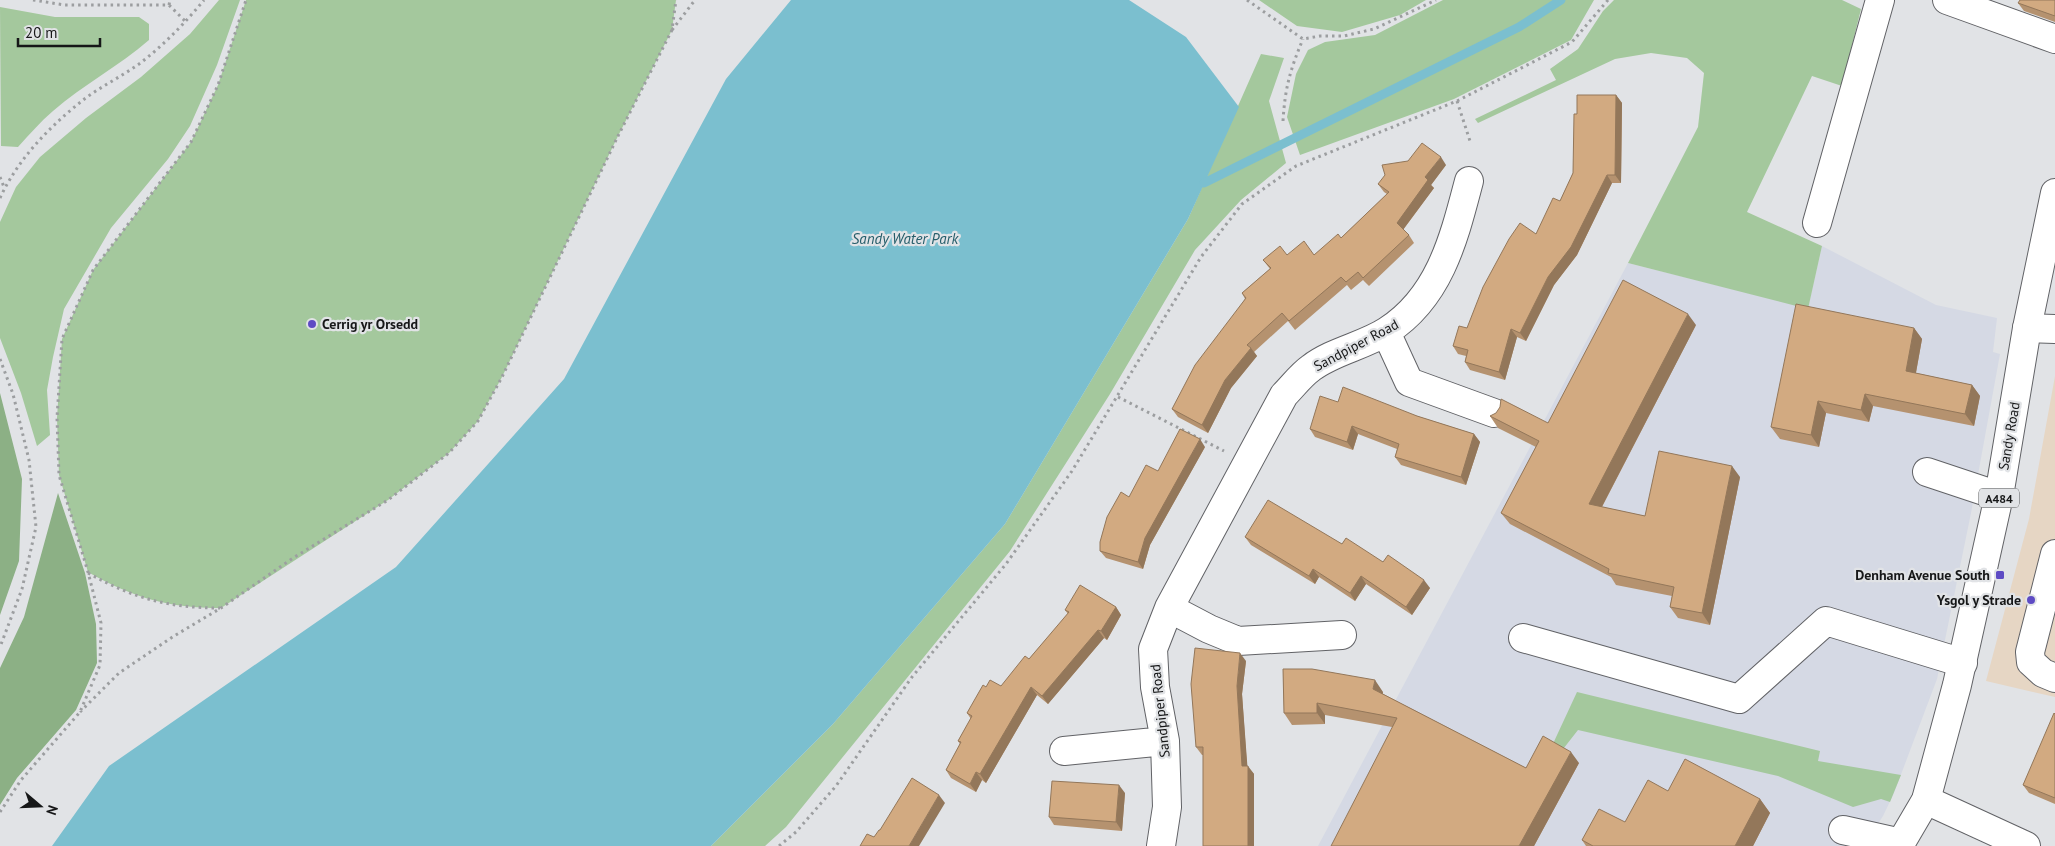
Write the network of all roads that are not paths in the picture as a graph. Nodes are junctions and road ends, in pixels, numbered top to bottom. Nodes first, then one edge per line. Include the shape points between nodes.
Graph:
1 (1880, 0) edge
2 (1947, 0) edge
3 (2055, 38) edge
4 (1469, 181) dead end
5 (2055, 193) edge
6 (1817, 223) dead end
7 (2027, 328) junction
8 (2055, 329) edge
9 (1386, 332) junction
10 (1494, 413) edge
11 (1927, 472) dead end
12 (1999, 496) junction
13 (2055, 554) edge
14 (1169, 608) junction
15 (1342, 635) dead end
16 (1523, 638) dead end
17 (1962, 663) junction
18 (2055, 678) edge
19 (1165, 741) junction
20 (1064, 751) dead end
21 (1926, 800) junction
22 (1843, 830) dead end
23 (1900, 844) edge
24 (1161, 846) edge
25 (2026, 846) edge

1 - 6 street
2 - 3 street
4 - 9 street, Sandpiper Road via 1455,236 1443,267 1408,316
5 - 7 street, Sandy Road / A484
7 - 8 street
7 - 12 street, Sandy Road / A484
9 - 10 street via 1409,382
9 - 14 street, Sandpiper Road via 1311,368 1284,395
11 - 12 street
12 - 17 street, Sandy Road / A484
13 - 18 street via 2030,652 2031,662 2042,673
14 - 15 street via 1238,641
14 - 19 street, Sandpiper Road via 1153,649 1155,687
16 - 17 street via 1739,699 1826,621
17 - 21 street, Sandy Road / A484
19 - 20 street
19 - 24 street, Sandpiper Road via 1167,807
21 - 23 street, Sandy Road / A484
21 - 25 street
22 - 23 street

